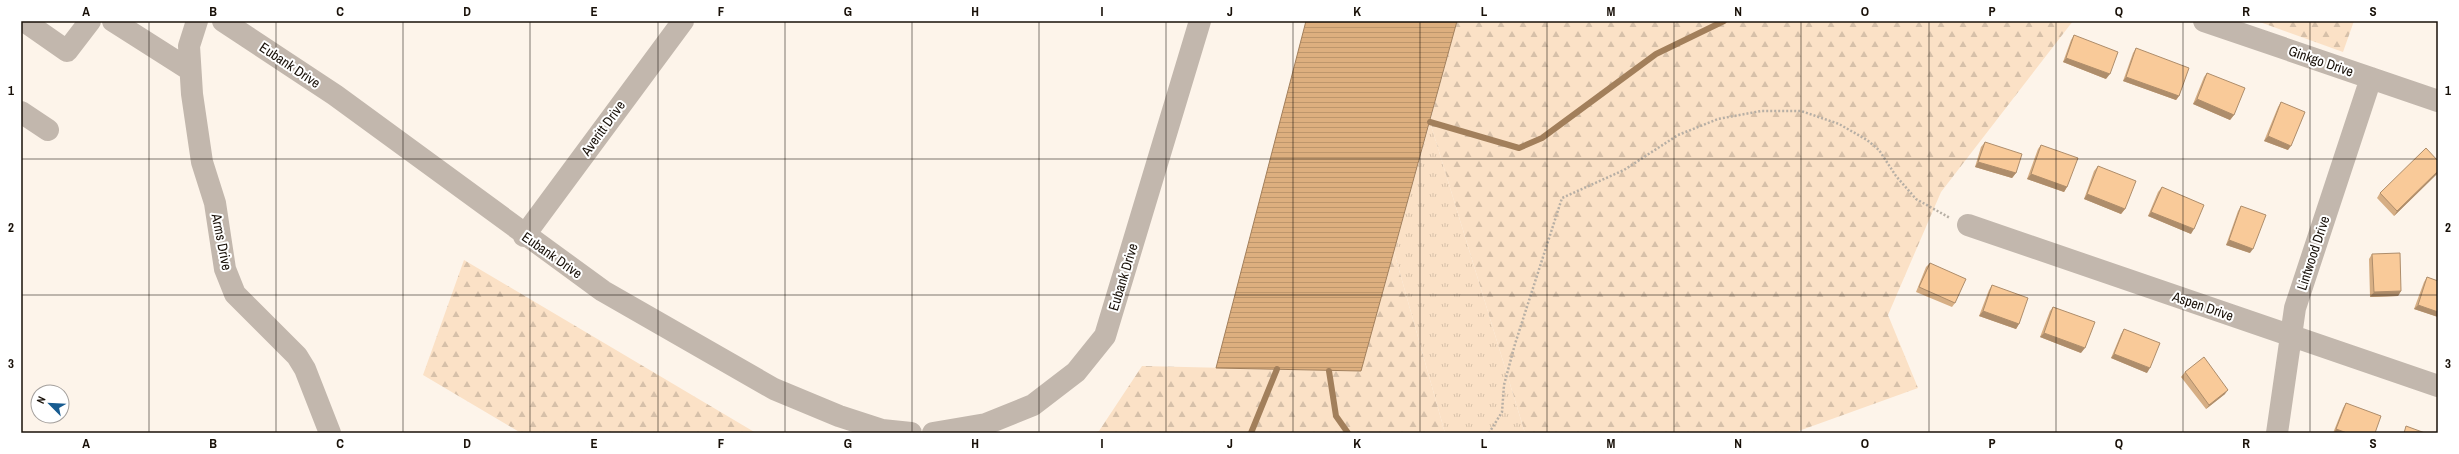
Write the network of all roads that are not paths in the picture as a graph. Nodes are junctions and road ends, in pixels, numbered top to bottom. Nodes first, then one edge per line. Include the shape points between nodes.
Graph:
1 (24, 21) edge
2 (90, 21) edge
3 (113, 21) edge
4 (196, 21) edge
5 (223, 21) edge
6 (683, 21) edge
7 (1200, 21) edge
8 (2204, 21) edge
9 (190, 70) junction
10 (2371, 78) junction
11 (2438, 101) edge
12 (21, 112) edge
13 (48, 130) dead end
14 (1968, 225) road end
15 (524, 236) junction
16 (2290, 337) junction
17 (2438, 386) edge
18 (330, 433) edge
19 (911, 433) edge
20 (933, 433) edge
21 (2277, 433) edge

1 - 2 street via 67,50
3 - 9 street
4 - 9 street, Arms Drive via 189,46
5 - 15 street, Eubank Drive via 335,95
6 - 15 street, Averitt Drive
7 - 20 street, Eubank Drive via 1105,336 1076,372 1033,406 986,424
8 - 10 street, Ginkgo Drive
9 - 18 street, Arms Drive via 202,162 215,203 230,282 235,294 250,311 297,356 305,369
10 - 11 street, Ginkgo Drive
10 - 16 street, Lintwood Drive via 2295,308
12 - 13 street
14 - 16 street, Aspen Drive
15 - 19 street, Eubank Drive via 602,291 774,389 839,416 882,430
16 - 17 street, Aspen Drive
16 - 21 street, Lintwood Drive

